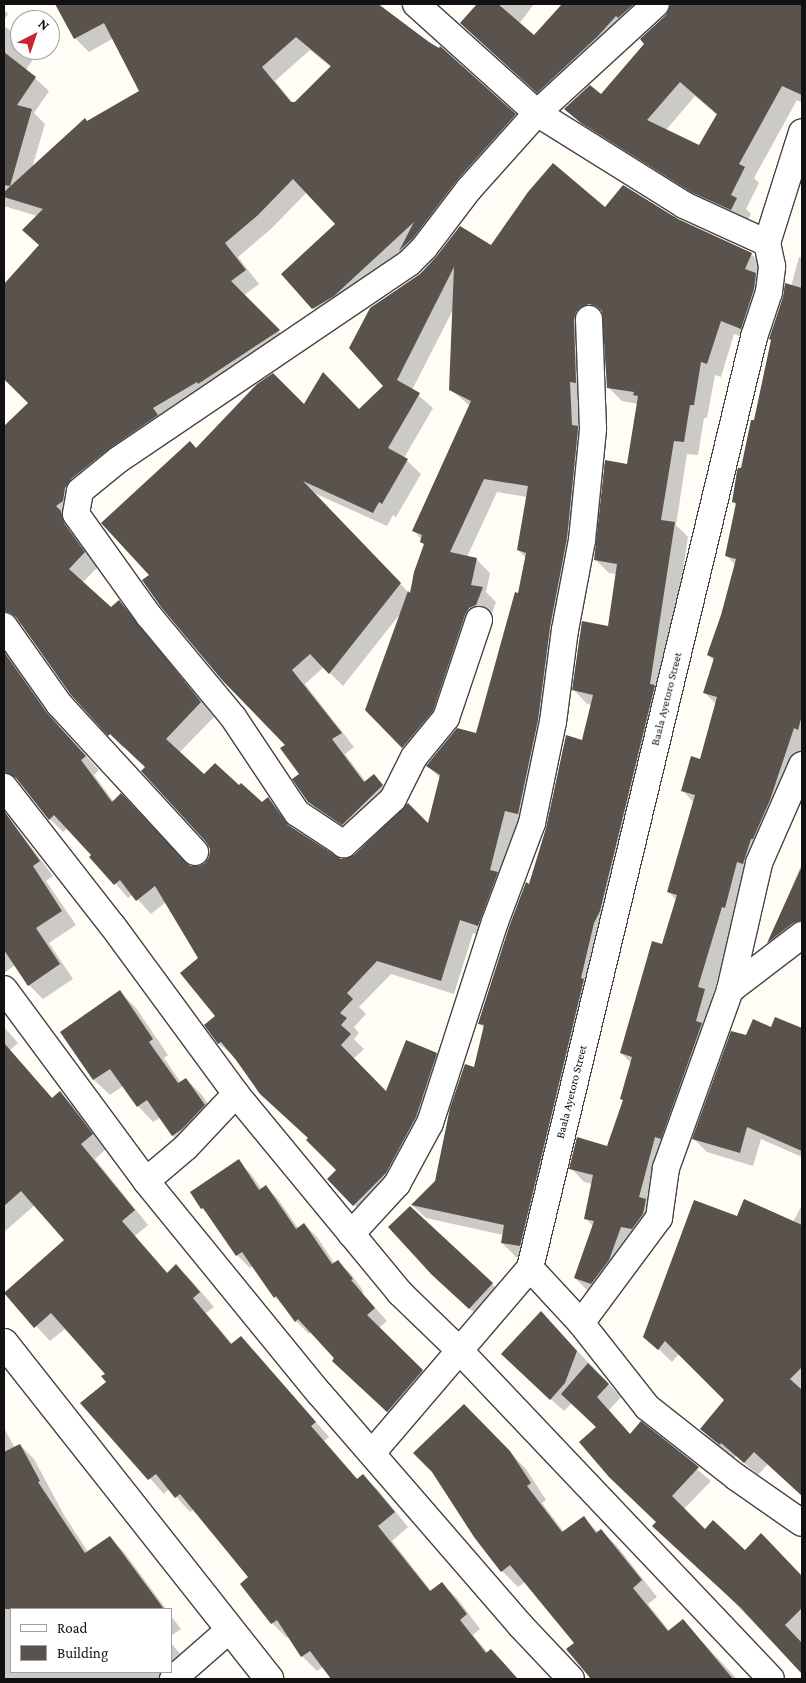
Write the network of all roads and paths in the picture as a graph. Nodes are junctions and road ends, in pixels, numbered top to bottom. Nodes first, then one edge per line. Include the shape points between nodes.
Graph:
1 (416, 4) edge
2 (656, 4) edge
3 (537, 113) junction
4 (802, 132) edge
5 (768, 243) junction
6 (589, 319) dead end
7 (479, 620) dead end
8 (4, 626) edge
9 (802, 766) edge
10 (4, 787) edge
11 (194, 852) dead end
12 (802, 936) edge
13 (4, 989) edge
14 (730, 990) junction
15 (236, 1094) junction
16 (146, 1181) junction
17 (351, 1234) junction
18 (530, 1268) junction
19 (581, 1323) junction
20 (4, 1343) edge
21 (459, 1350) junction
22 (372, 1453) junction
23 (802, 1523) edge
24 (229, 1630) junction
25 (173, 1679) edge
26 (269, 1679) edge
27 (571, 1679) edge
28 (771, 1679) edge

1 - 3 street
2 - 3 street
3 - 5 street via 684,205
3 - 7 street via 409,263 118,460 80,491 76,514 149,616 233,717 297,813 344,844 393,799 414,757 446,718
4 - 5 street, Baala Ayetoro Street
5 - 18 street, Baala Ayetoro Street via 772,266 769,292 754,337
6 - 17 street via 593,429 582,540 565,630 553,722 532,823 495,922 430,1123 396,1184
8 - 11 street via 60,704
9 - 14 street via 759,864
10 - 15 street via 112,925
12 - 14 street
13 - 16 street
14 - 19 street via 666,1168 658,1218
15 - 16 street via 186,1147
15 - 17 street
16 - 22 street
17 - 21 street via 400,1293
18 - 19 street
18 - 21 street
19 - 23 street via 647,1407 736,1477
20 - 24 street
21 - 22 street
21 - 28 street
22 - 27 street via 520,1625
24 - 25 street
24 - 26 street

